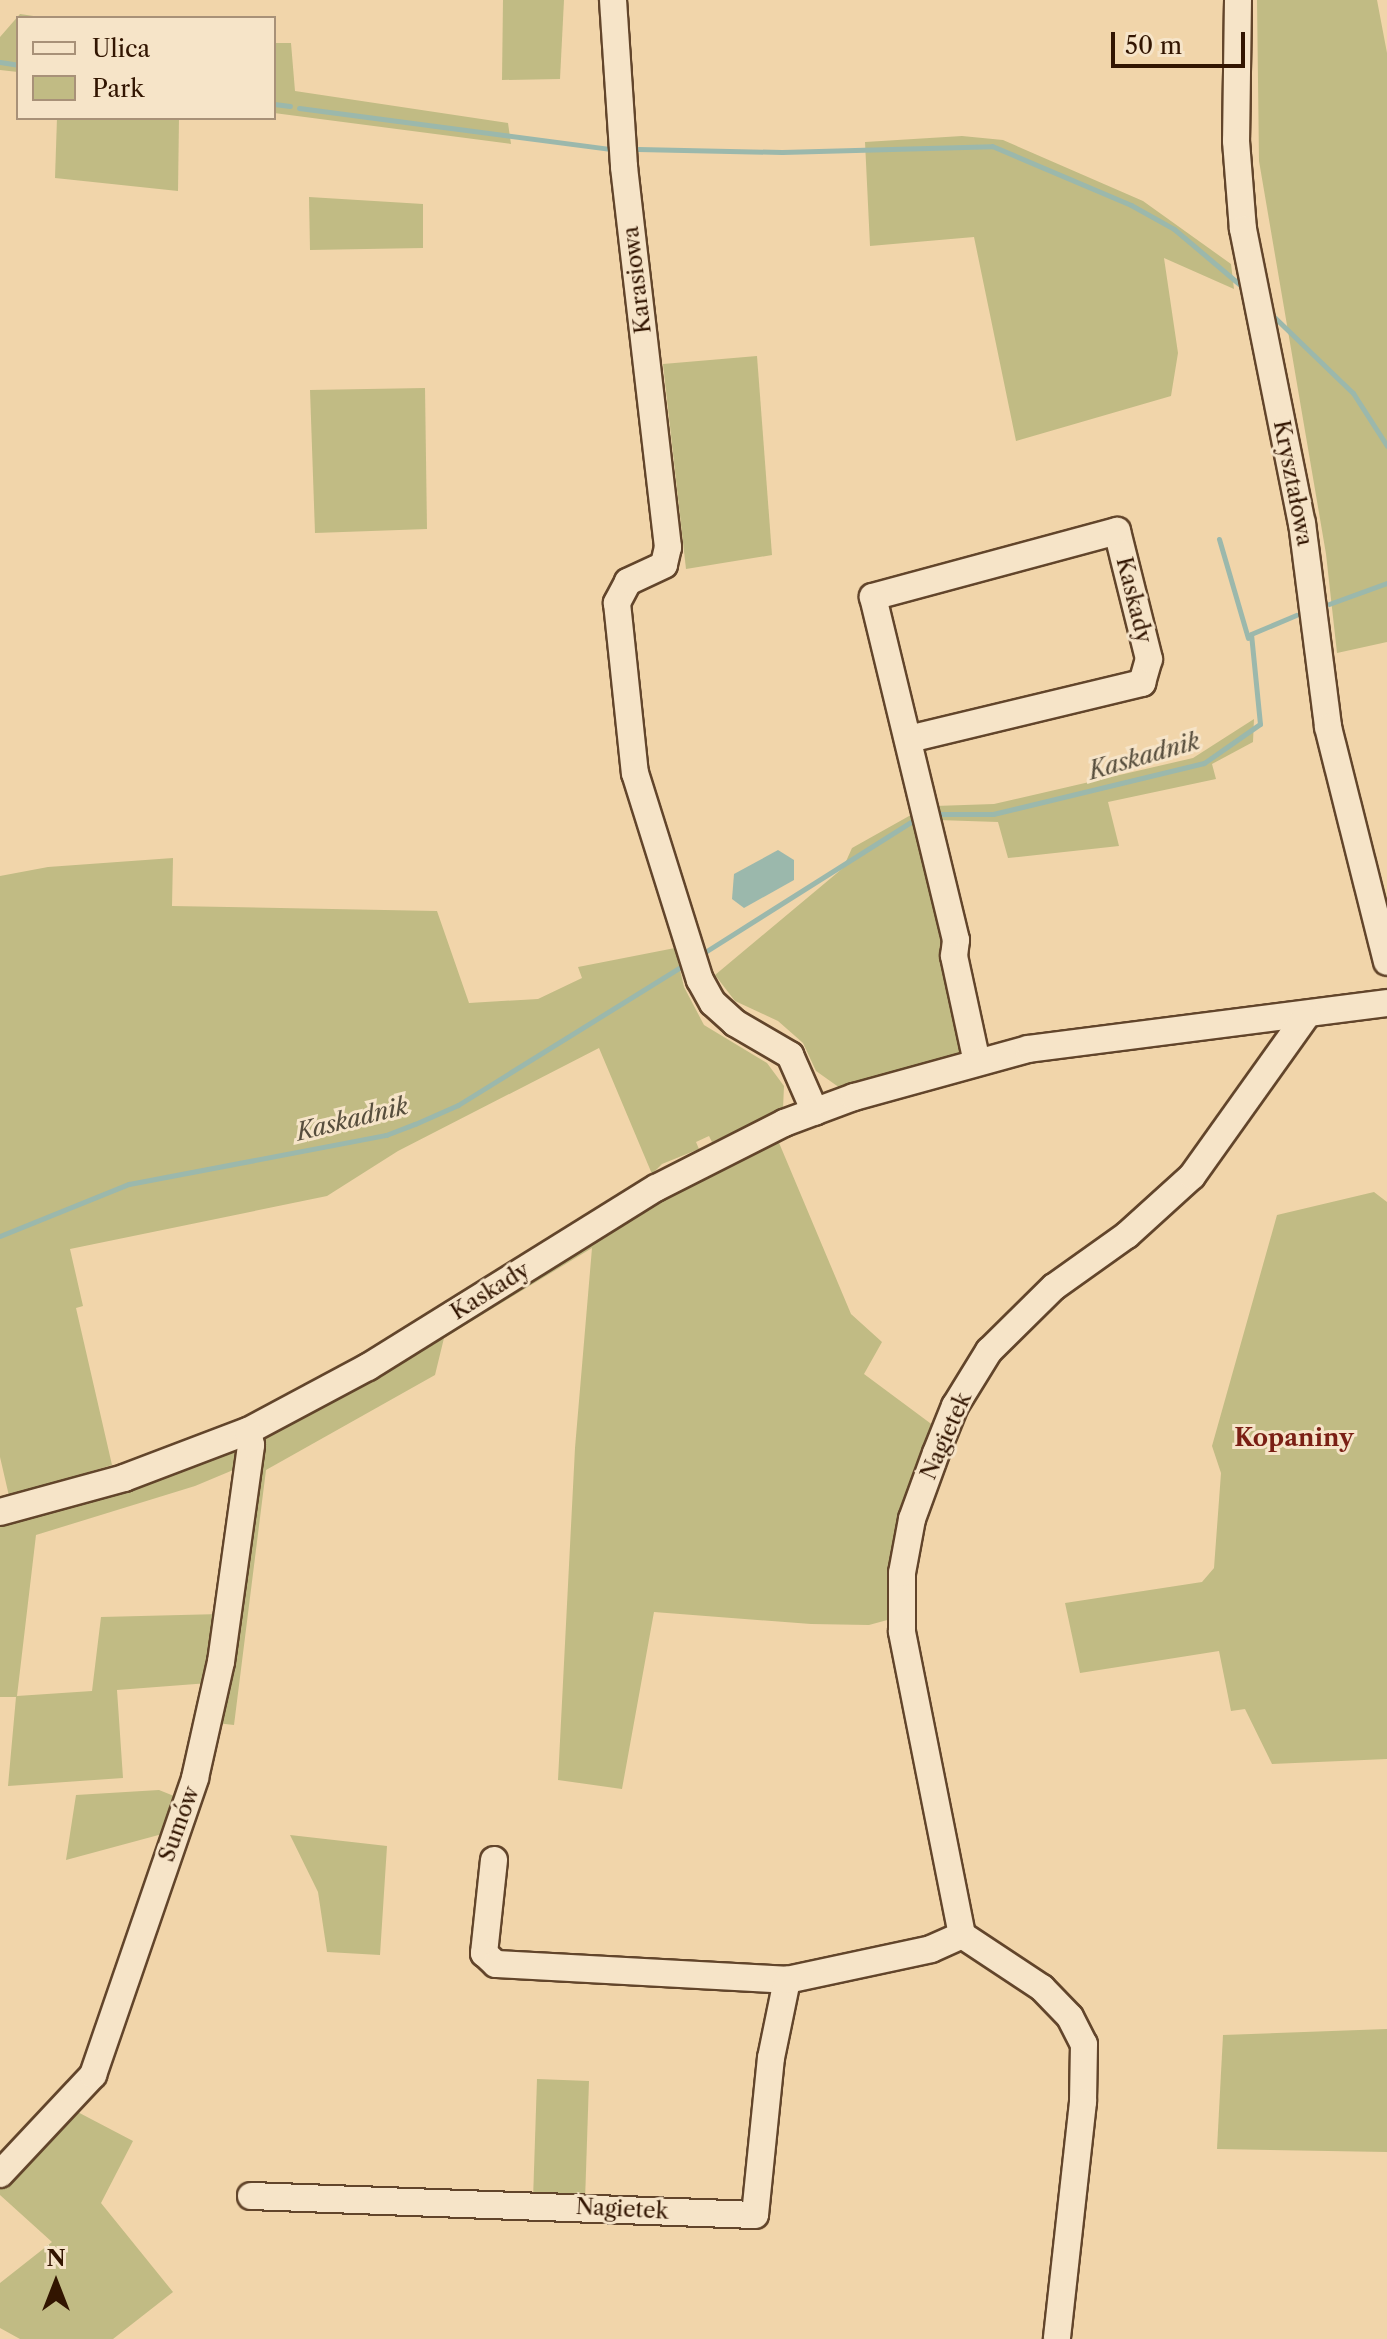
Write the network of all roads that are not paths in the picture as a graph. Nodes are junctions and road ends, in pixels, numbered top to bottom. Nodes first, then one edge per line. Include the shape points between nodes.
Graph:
1 (613, 0) edge
2 (1238, 0) edge
3 (909, 739) junction
4 (1387, 962) edge
5 (1387, 1003) edge
6 (1307, 1015) junction
7 (977, 1062) junction
8 (815, 1112) junction
9 (248, 1431) junction
10 (0, 1512) edge
11 (494, 1860) dead end
12 (962, 1935) junction
13 (787, 1980) junction
14 (0, 2174) edge
15 (251, 2196) dead end
16 (1057, 2339) edge

1 - 8 street, Karasiowa via 624,167 667,558 658,570 628,582 617,603 635,773 706,991 721,1013 790,1055
2 - 4 street, Kryształowa via 1237,184 1302,523 1328,727
3 - 3 street, Kaskady via 873,597 1117,531 1149,659 1142,683
3 - 7 street, Kaskady via 956,940 954,956
5 - 6 street, Kaskady
6 - 7 street, Kaskady via 1105,1038
6 - 12 street, Nagietek via 1192,1176 1127,1235 1054,1287 989,1351 955,1406 936,1453 912,1519 902,1573 902,1631
7 - 8 street, Kaskady
8 - 9 street, Kaskady via 656,1188 368,1367
9 - 10 street, Kaskady via 124,1478
9 - 14 street, Sumów via 251,1445 221,1662 195,1778 93,2075
11 - 13 street via 484,1953 496,1964
12 - 13 street via 931,1949
12 - 16 street via 1042,1988 1070,2017 1084,2044 1083,2102
13 - 15 street, Nagietek via 771,2058 755,2215

